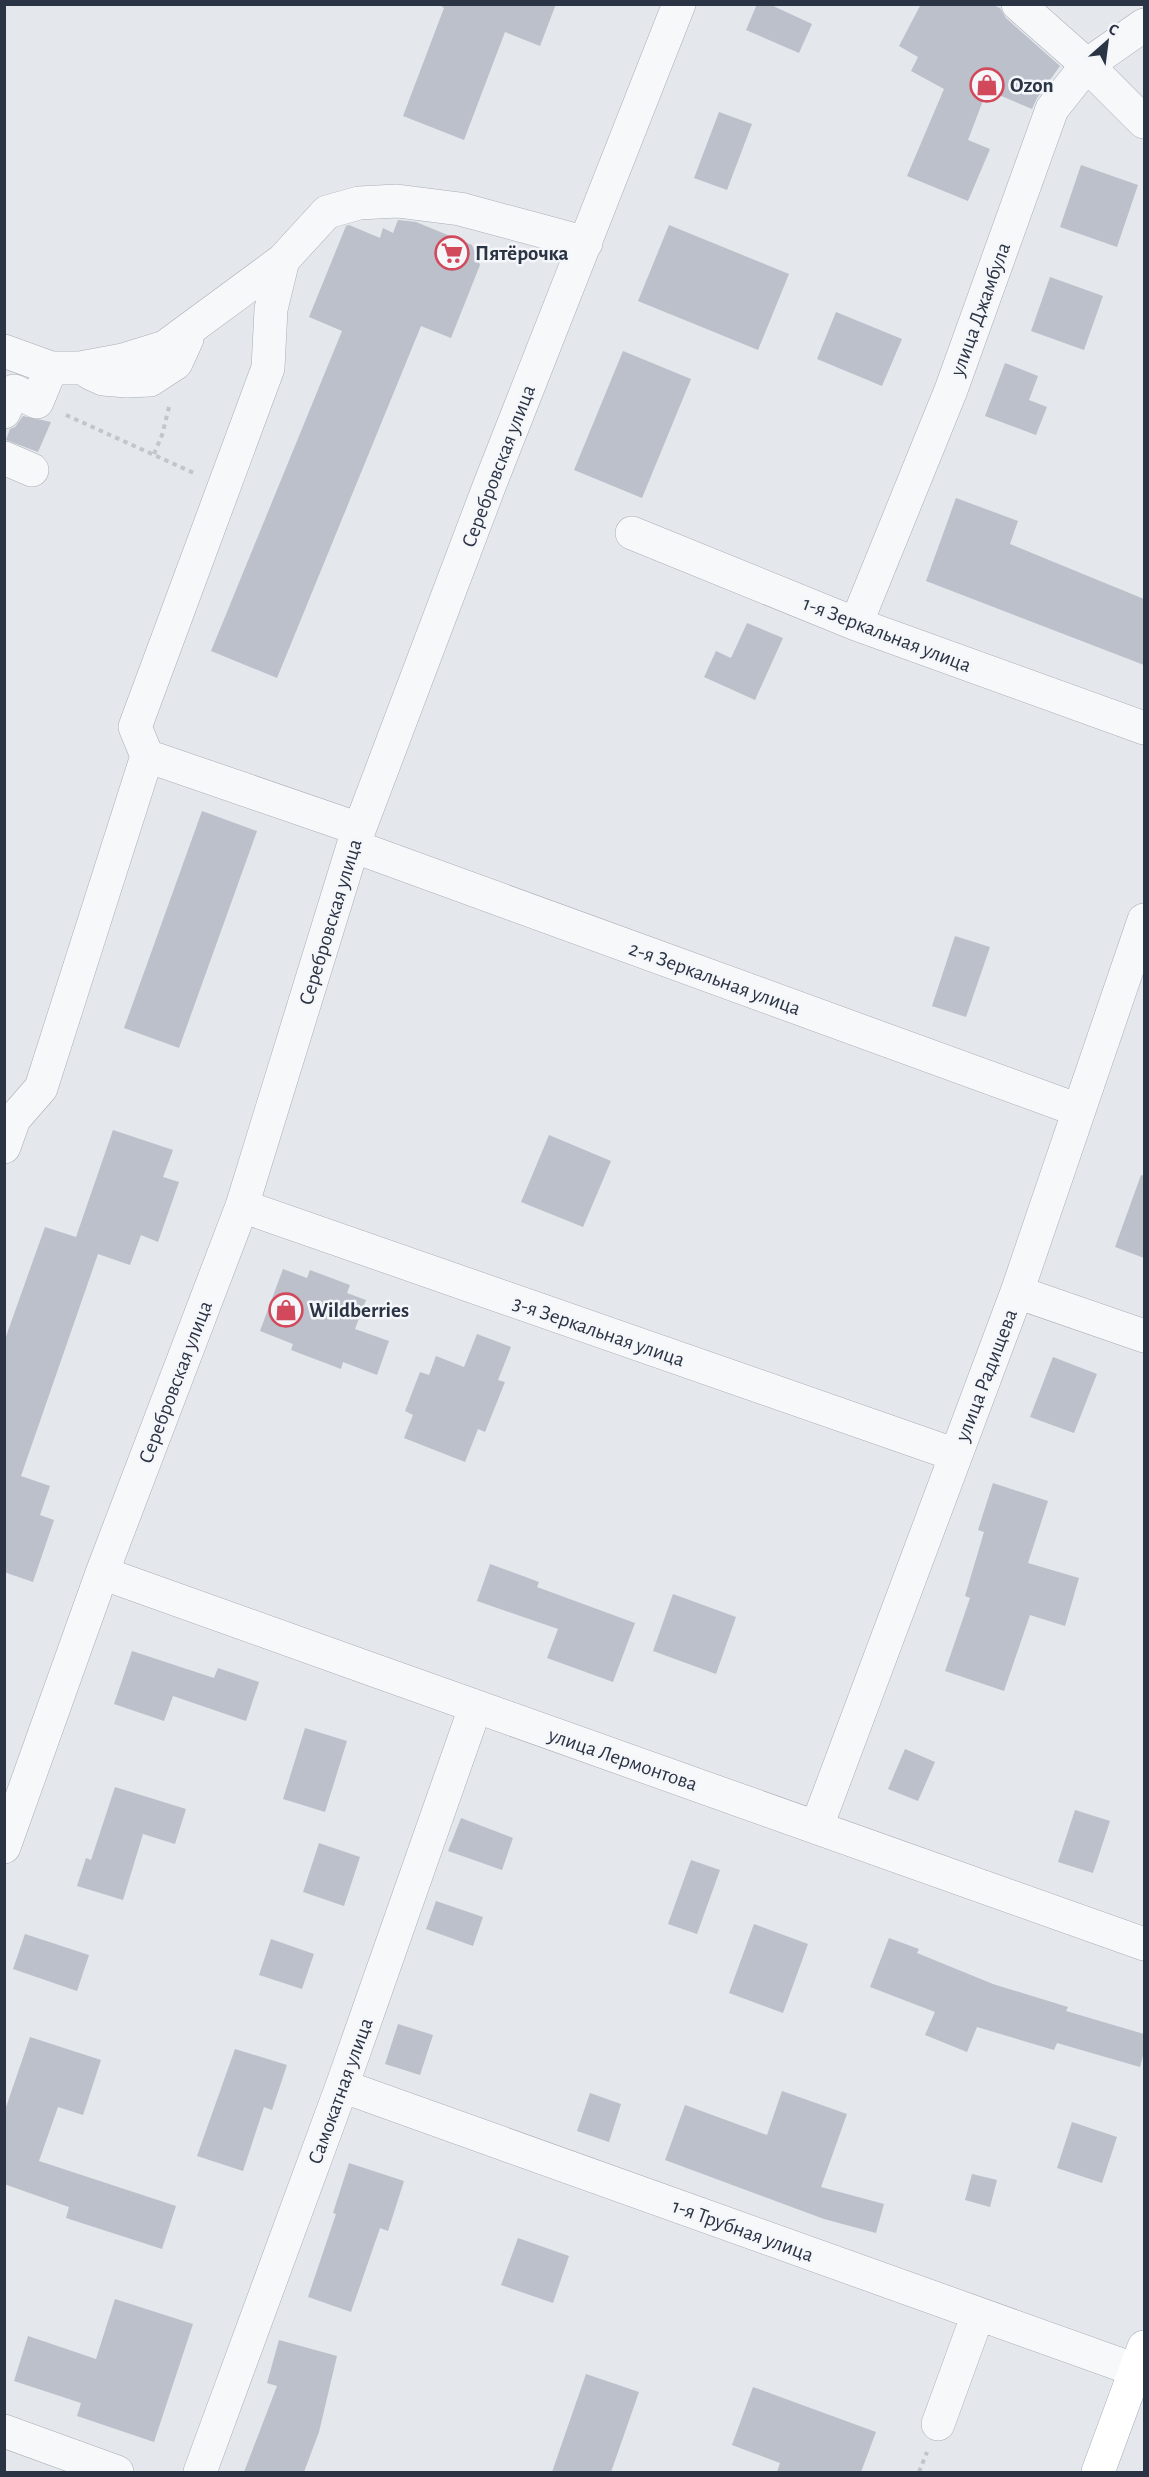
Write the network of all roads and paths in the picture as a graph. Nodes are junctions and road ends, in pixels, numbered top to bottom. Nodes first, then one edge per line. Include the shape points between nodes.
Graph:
1 (679, 4) edge
2 (1018, 4) edge
3 (1144, 25) edge
4 (1087, 65) junction
5 (1144, 122) edge
6 (586, 243) junction
7 (283, 260) junction
8 (4, 351) edge
9 (65, 368) junction
10 (37, 402) junction
11 (4, 412) edge
12 (201, 477) dead end
13 (632, 533) dead end
14 (856, 624) junction
15 (1144, 728) edge
16 (147, 756) junction
17 (356, 838) junction
18 (1144, 920) edge
19 (1078, 1110) junction
20 (4, 1147) edge
21 (242, 1206) junction
22 (1017, 1292) junction
23 (1144, 1336) edge
24 (956, 1455) junction
25 (102, 1573) junction
26 (476, 1708) junction
27 (817, 1826) junction
28 (4, 1847) edge
29 (1144, 1944) edge
30 (342, 2086) junction
31 (978, 2314) junction
32 (1142, 2363) edge
33 (938, 2424) dead end
34 (4, 2431) edge
35 (117, 2472) edge
36 (200, 2472) edge
37 (1098, 2472) edge

1 - 6 street, Серебровская улица
2 - 4 street
3 - 4 street, улица Джамбула
4 - 5 street
4 - 14 street, улица Джамбула via 1052,109 951,390
6 - 7 street via 460,209 398,201 359,202 327,212
6 - 17 street, Серебровская улица
7 - 9 street via 165,347 123,360
7 - 16 street via 271,309 268,368 135,727
8 - 9 street
9 - 10 street
10 - 11 street via 14,391
10 - 12 path
13 - 14 street, 1-я Зеркальная улица
14 - 15 street, 1-я Зеркальная улица
16 - 17 street, 2-я Зеркальная улица
16 - 20 street via 41,1088 14,1119
17 - 19 street, 2-я Зеркальная улица
17 - 21 street, Серебровская улица
18 - 19 street, улица Радищева
19 - 22 street, улица Радищева
21 - 24 street, 3-я Зеркальная улица
21 - 25 street, Серебровская улица
22 - 23 street
22 - 24 street, улица Радищева
24 - 27 street, улица Радищева
25 - 26 street, улица Лермонтова
25 - 28 street, Серебровская улица
26 - 27 street, улица Лермонтова
26 - 30 street, Самокатная улица
27 - 29 street, улица Лермонтова
30 - 31 street, 1-я Трубная улица
30 - 36 street, Самокатная улица
31 - 32 street, 1-я Трубная улица
31 - 33 street
32 - 37 main road
34 - 35 street

